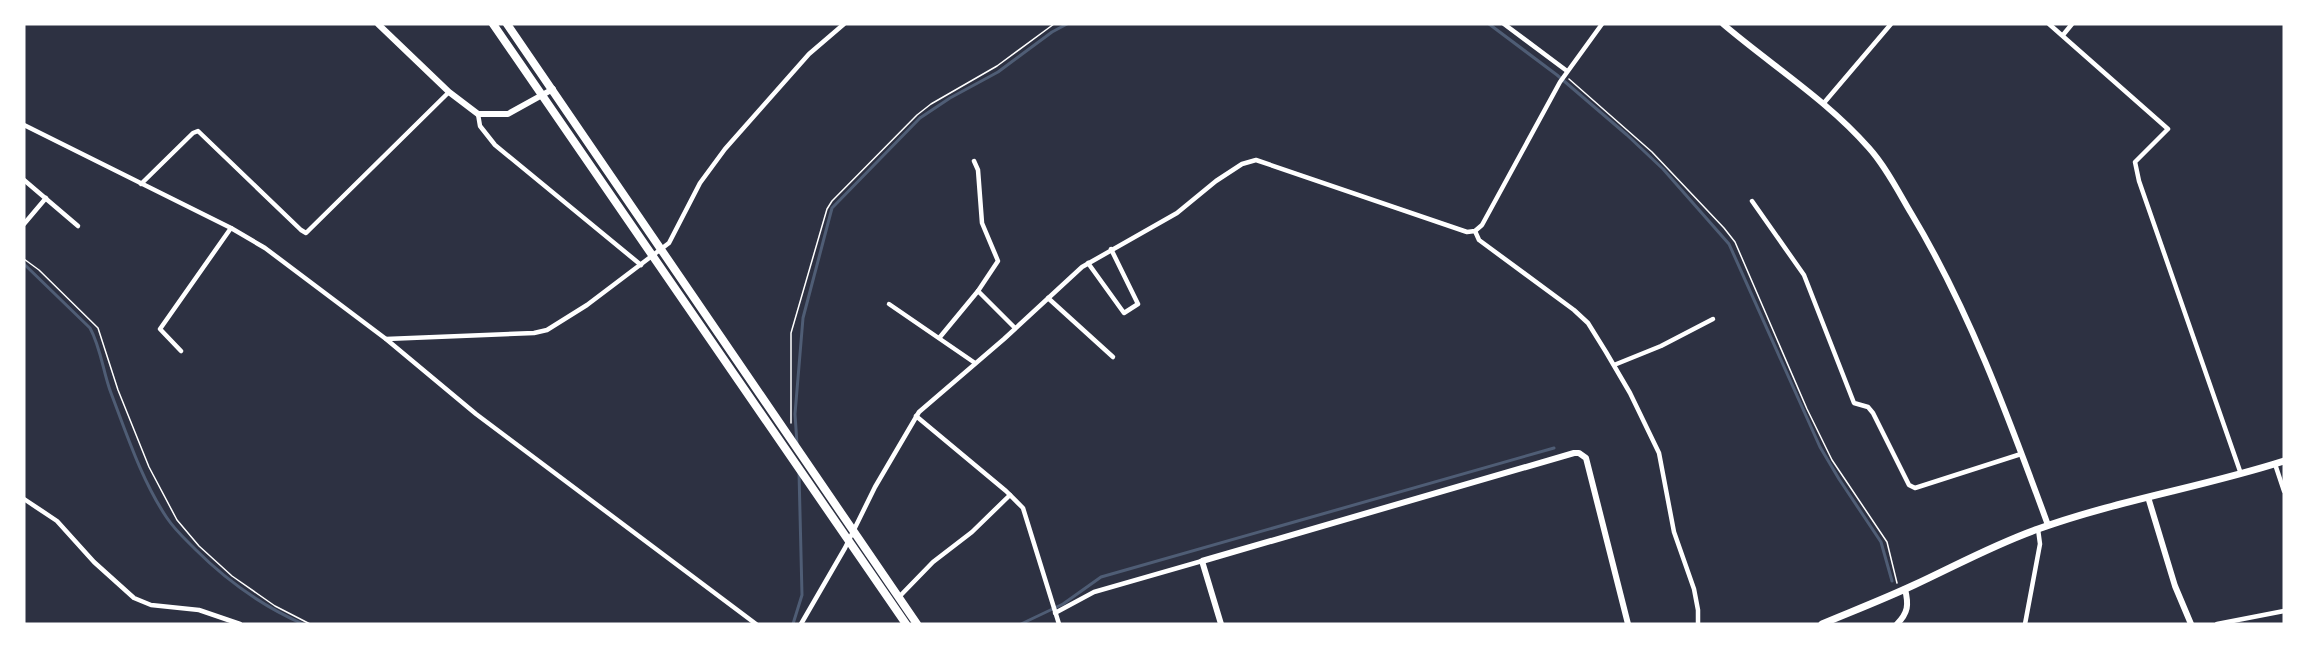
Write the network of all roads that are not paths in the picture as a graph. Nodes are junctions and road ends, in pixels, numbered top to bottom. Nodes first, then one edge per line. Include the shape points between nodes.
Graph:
1 (378, 24) edge
2 (493, 24) edge
3 (507, 24) edge
4 (844, 24) edge
5 (1504, 24) edge
6 (1602, 24) edge
7 (1723, 24) edge
8 (1891, 24) edge
9 (2049, 24) edge
10 (2072, 24) edge
11 (2063, 35) junction
12 (1566, 75) junction
13 (553, 88) junction
14 (448, 92) junction
15 (541, 96) junction
16 (1823, 104) junction
17 (478, 114) junction
18 (24, 125) edge
19 (974, 161) dead end
20 (24, 180) edge
21 (141, 184) junction
22 (46, 198) junction
23 (1752, 201) dead end
24 (24, 224) edge
25 (78, 226) dead end
26 (231, 228) junction
27 (1475, 231) junction
28 (1111, 249) junction
29 (661, 251) junction
30 (653, 256) junction
31 (1088, 264) junction
32 (640, 265) junction
33 (978, 291) junction
34 (1048, 298) junction
35 (889, 304) dead end
36 (1713, 319) dead end
37 (1015, 328) junction
38 (940, 337) junction
39 (386, 339) junction
40 (181, 351) dead end
41 (1113, 357) dead end
42 (975, 363) junction
43 (1614, 365) junction
44 (916, 416) junction
45 (2021, 454) junction
46 (2284, 461) edge
47 (2275, 464) junction
48 (2241, 474) junction
49 (2284, 491) edge
50 (1010, 495) junction
51 (2148, 497) junction
52 (24, 499) edge
53 (2048, 525) junction
54 (853, 528) junction
55 (2038, 529) junction
56 (849, 540) junction
57 (1202, 561) junction
58 (1905, 589) junction
59 (899, 597) junction
60 (2284, 611) edge
61 (1055, 613) junction
62 (240, 624) edge
63 (756, 624) edge
64 (801, 624) edge
65 (906, 624) edge
66 (917, 624) edge
67 (1059, 624) edge
68 (1221, 624) edge
69 (1629, 624) edge
70 (1698, 624) edge
71 (1822, 624) edge
72 (1897, 624) edge
73 (2025, 624) edge
74 (2191, 624) edge
75 (2217, 624) edge

1 - 14 street
2 - 15 main road
3 - 13 main road
4 - 29 street via 809,54 725,149 700,183 673,238
5 - 12 street
6 - 12 street
7 - 16 street
8 - 16 street
9 - 11 street
10 - 11 street
11 - 48 street via 2168,129 2135,162 2137,172
12 - 27 street via 1482,225
13 - 15 street
13 - 29 main road
14 - 17 street
14 - 21 street via 306,233 198,131
15 - 17 street via 508,114
15 - 30 main road
16 - 45 street via 1869,148 1927,239 1964,309
17 - 32 street via 480,126 495,145
18 - 21 street
19 - 33 street via 982,223 998,261
20 - 22 street
21 - 26 street
22 - 24 street
22 - 25 street
23 - 45 street via 1804,275 1854,403 1874,413 1909,485 1915,488
26 - 39 street via 265,248
26 - 40 street via 160,329
27 - 28 street via 1467,232 1256,160 1242,164 1176,213
27 - 43 street via 1479,240 1588,323
28 - 31 street
28 - 31 street via 1138,304 1124,313
29 - 30 street
29 - 54 main road
30 - 32 street
30 - 56 main road
31 - 34 street
32 - 39 street via 547,330
33 - 37 street
33 - 38 street
34 - 37 street
34 - 41 street
35 - 38 street
36 - 43 street
37 - 42 street
38 - 42 street
39 - 63 street via 476,414
42 - 44 street
43 - 70 street via 1659,453 1674,532 1696,600
44 - 50 street
44 - 54 street
45 - 53 street
46 - 47 main road
47 - 48 main road
47 - 49 street
48 - 51 main road
50 - 59 street
50 - 61 street via 1023,508
51 - 53 main road
51 - 74 street
52 - 62 street via 54,518 98,567 134,598 151,605 199,610
53 - 55 main road
54 - 56 street
54 - 59 main road
55 - 58 main road
55 - 73 street via 2040,544
56 - 64 street
56 - 65 main road
57 - 61 street via 1094,592
57 - 68 street
57 - 69 street via 1579,453 1586,458
58 - 71 main road
58 - 72 street via 1908,609
59 - 66 main road
60 - 75 street
61 - 67 street

